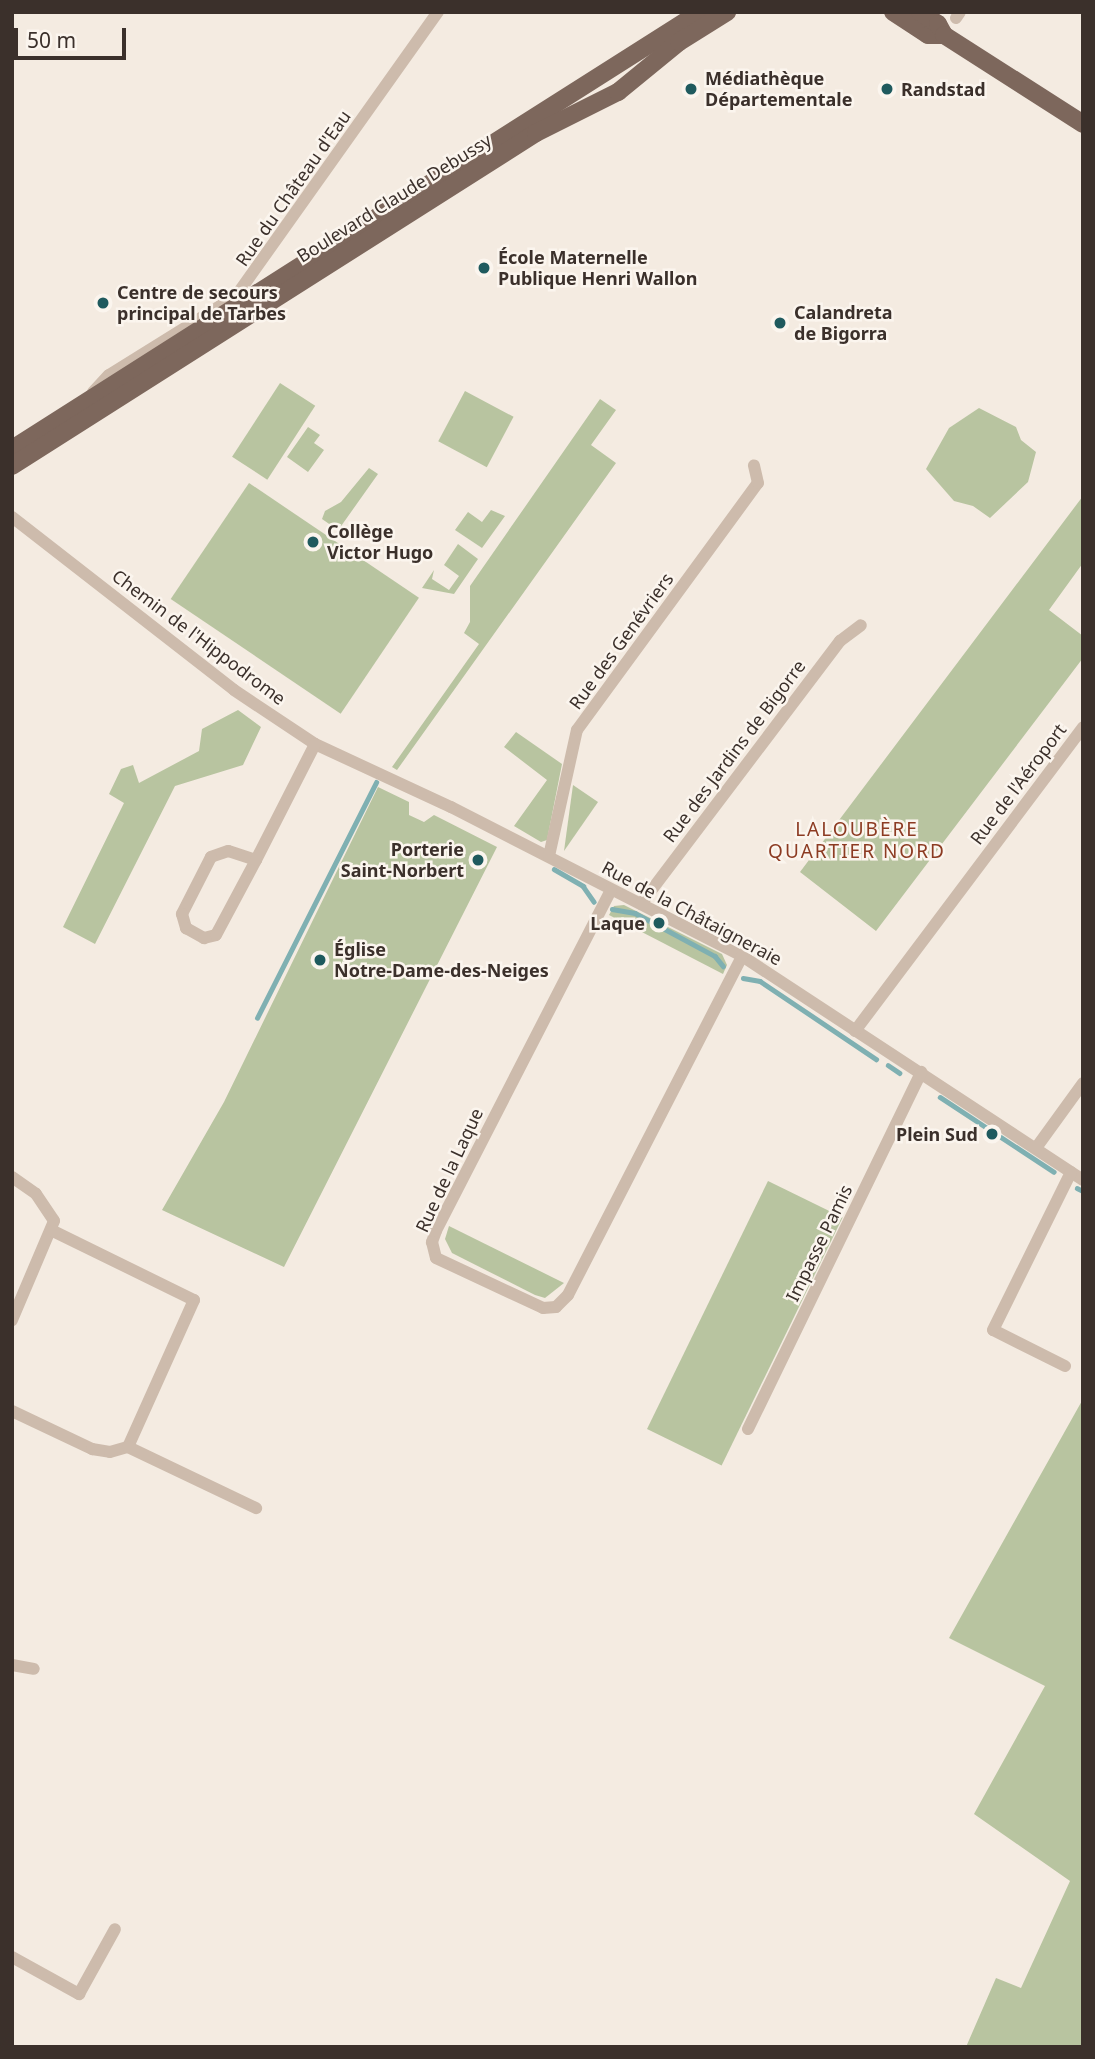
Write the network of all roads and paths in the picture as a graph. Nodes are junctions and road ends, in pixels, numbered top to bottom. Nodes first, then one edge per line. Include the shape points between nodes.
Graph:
1 (438, 12) edge
2 (700, 12) edge
3 (727, 12) edge
4 (894, 12) edge
5 (920, 12) edge
6 (943, 35) junction
7 (1083, 124) edge
8 (82, 405) junction
9 (12, 449) edge
10 (754, 465) dead end
11 (12, 466) edge
12 (12, 517) edge
13 (861, 625) dead end
14 (1083, 727) edge
15 (315, 744) junction
16 (374, 771) joint
17 (549, 856) junction
18 (256, 860) junction
19 (611, 890) junction
20 (640, 904) junction
21 (742, 956) junction
22 (855, 1031) junction
23 (921, 1072) junction
24 (1083, 1083) edge
25 (1036, 1148) junction
26 (1071, 1172) junction
27 (12, 1177) edge
28 (1083, 1180) edge
29 (53, 1231) junction
30 (12, 1320) edge
31 (1065, 1366) dead end
32 (12, 1410) edge
33 (748, 1429) dead end
34 (128, 1447) junction
35 (256, 1508) dead end
36 (12, 1665) edge
37 (34, 1668) dead end
38 (115, 1929) dead end
39 (12, 1957) edge

1 - 8 street, Rue du Château d'Eau via 236,296 108,376
2 - 8 main road, Boulevard Claude Debussy
3 - 11 main road, Boulevard Claude Debussy via 618,92 536,133
4 - 6 main road via 928,35
5 - 6 main road via 938,24
6 - 7 main road
8 - 9 main road, Boulevard Claude Debussy
10 - 17 street, Rue des Genévriers via 758,483 577,730
12 - 15 street, Chemin de l'Hippodrome via 234,690
13 - 20 street, Rue des Jardins de Bigorre via 840,641
14 - 22 street, Rue de l'Aéroport
15 - 16 street, Chemin de l'Hippodrome
15 - 18 street
16 - 17 street, Rue de la Châtaigneraie
17 - 19 street, Rue de la Châtaigneraie
18 - 18 street via 216,935 204,938 186,928 182,914 211,857 228,851
19 - 20 street, Rue de la Châtaigneraie
19 - 21 street, Rue de la Laque via 436,1231 432,1242 436,1258 543,1308 555,1307 568,1295
20 - 21 street, Rue de la Châtaigneraie
21 - 22 street, Rue de la Châtaigneraie
22 - 23 street, Rue de la Châtaigneraie
23 - 25 street, Rue de la Châtaigneraie
23 - 33 street, Impasse Pamis
24 - 25 street
25 - 26 street, Rue de la Châtaigneraie
26 - 28 street, Rue de la Châtaigneraie
26 - 31 street via 993,1331
27 - 29 street via 47,1208
29 - 30 street
29 - 34 street via 194,1300
32 - 34 street via 92,1449 110,1452
34 - 35 street
36 - 37 street
38 - 39 street via 79,1994

